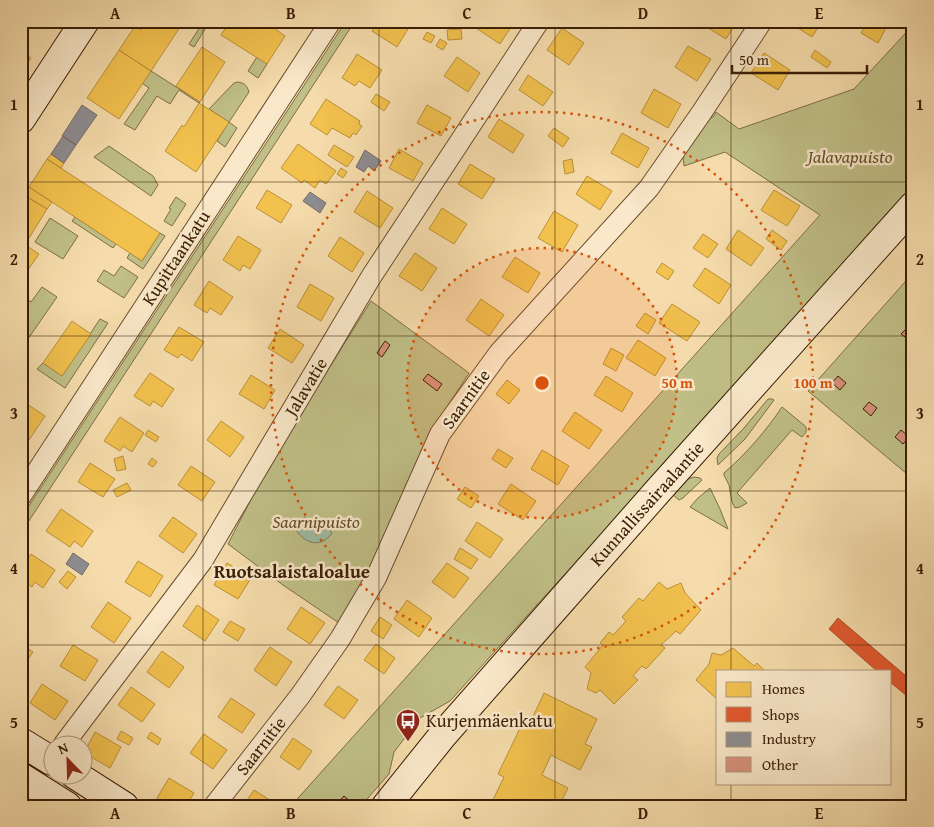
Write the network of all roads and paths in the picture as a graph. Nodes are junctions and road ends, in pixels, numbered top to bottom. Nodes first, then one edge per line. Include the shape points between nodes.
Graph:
1 (85, 21) edge
2 (539, 21) edge
3 (762, 21) edge
4 (322, 24) edge
5 (21, 119) edge
6 (913, 206) edge
7 (21, 496) edge
8 (72, 734) edge
9 (21, 742) edge
10 (42, 755) edge
11 (21, 777) edge
12 (90, 784) edge
13 (389, 805) edge
14 (67, 806) edge
15 (124, 806) edge
16 (214, 806) edge

1 - 5 street
2 - 8 street, Jalavatie via 371,277 203,560
3 - 16 street, Saarnitie via 649,188 499,353 440,434 376,578 340,639
4 - 7 street, Kupittaankatu
6 - 13 street, Kunnallissairaalantie via 443,735
9 - 10 street
11 - 14 street
12 - 15 street

